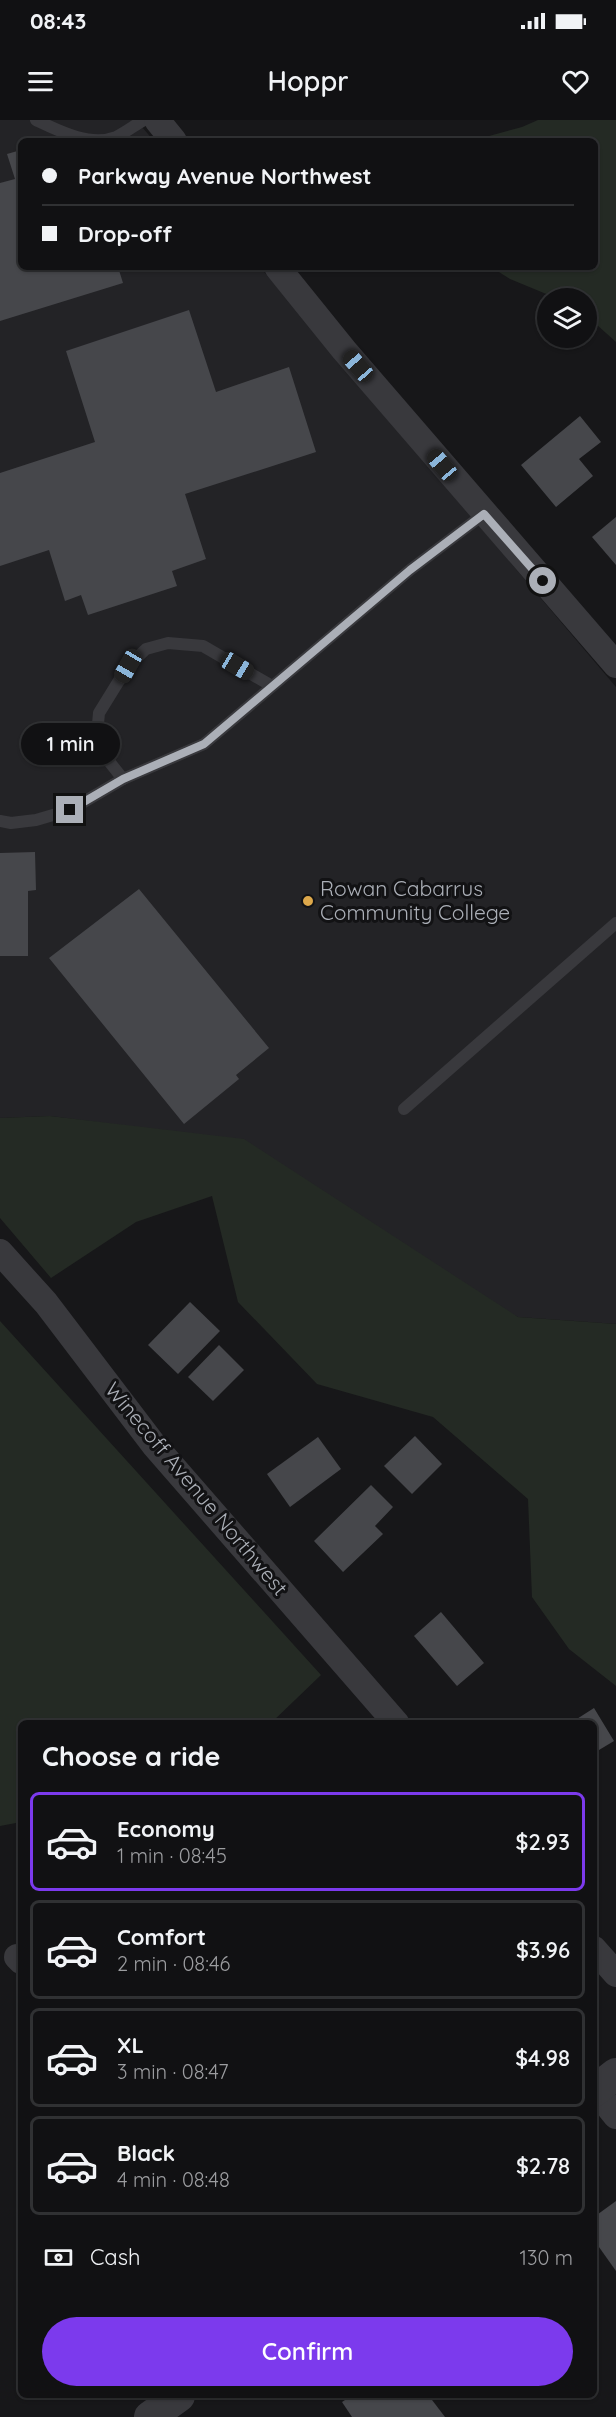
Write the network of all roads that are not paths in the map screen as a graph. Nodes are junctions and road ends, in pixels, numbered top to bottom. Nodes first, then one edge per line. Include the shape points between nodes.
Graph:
1 (36, 120) edge
2 (144, 120) edge
3 (157, 120) edge
4 (83, 138) edge
5 (114, 138) edge
6 (172, 138) edge
7 (280, 270) edge
8 (484, 514) junction
9 (616, 665) edge
10 (272, 686) junction
11 (123, 779) junction
12 (0, 821) edge
13 (616, 923) edge
14 (404, 1109) dead end
15 (0, 1252) edge
16 (394, 1720) edge
17 (597, 1952) edge
18 (616, 1974) edge
19 (602, 2085) edge
20 (616, 2116) edge
21 (176, 2398) edge
22 (150, 2417) edge

1 - 4 lane
2 - 5 lane
3 - 6 street
7 - 8 street
8 - 9 street
8 - 10 lane via 410,570
10 - 11 lane via 204,744
10 - 11 lane via 203,646 168,643 146,649 128,666 99,713 96,745
11 - 12 lane via 70,810 36,820
13 - 14 lane
15 - 16 street, Winecoff Avenue Northwest via 46,1303 154,1445
17 - 18 street
19 - 20 street
21 - 22 street

